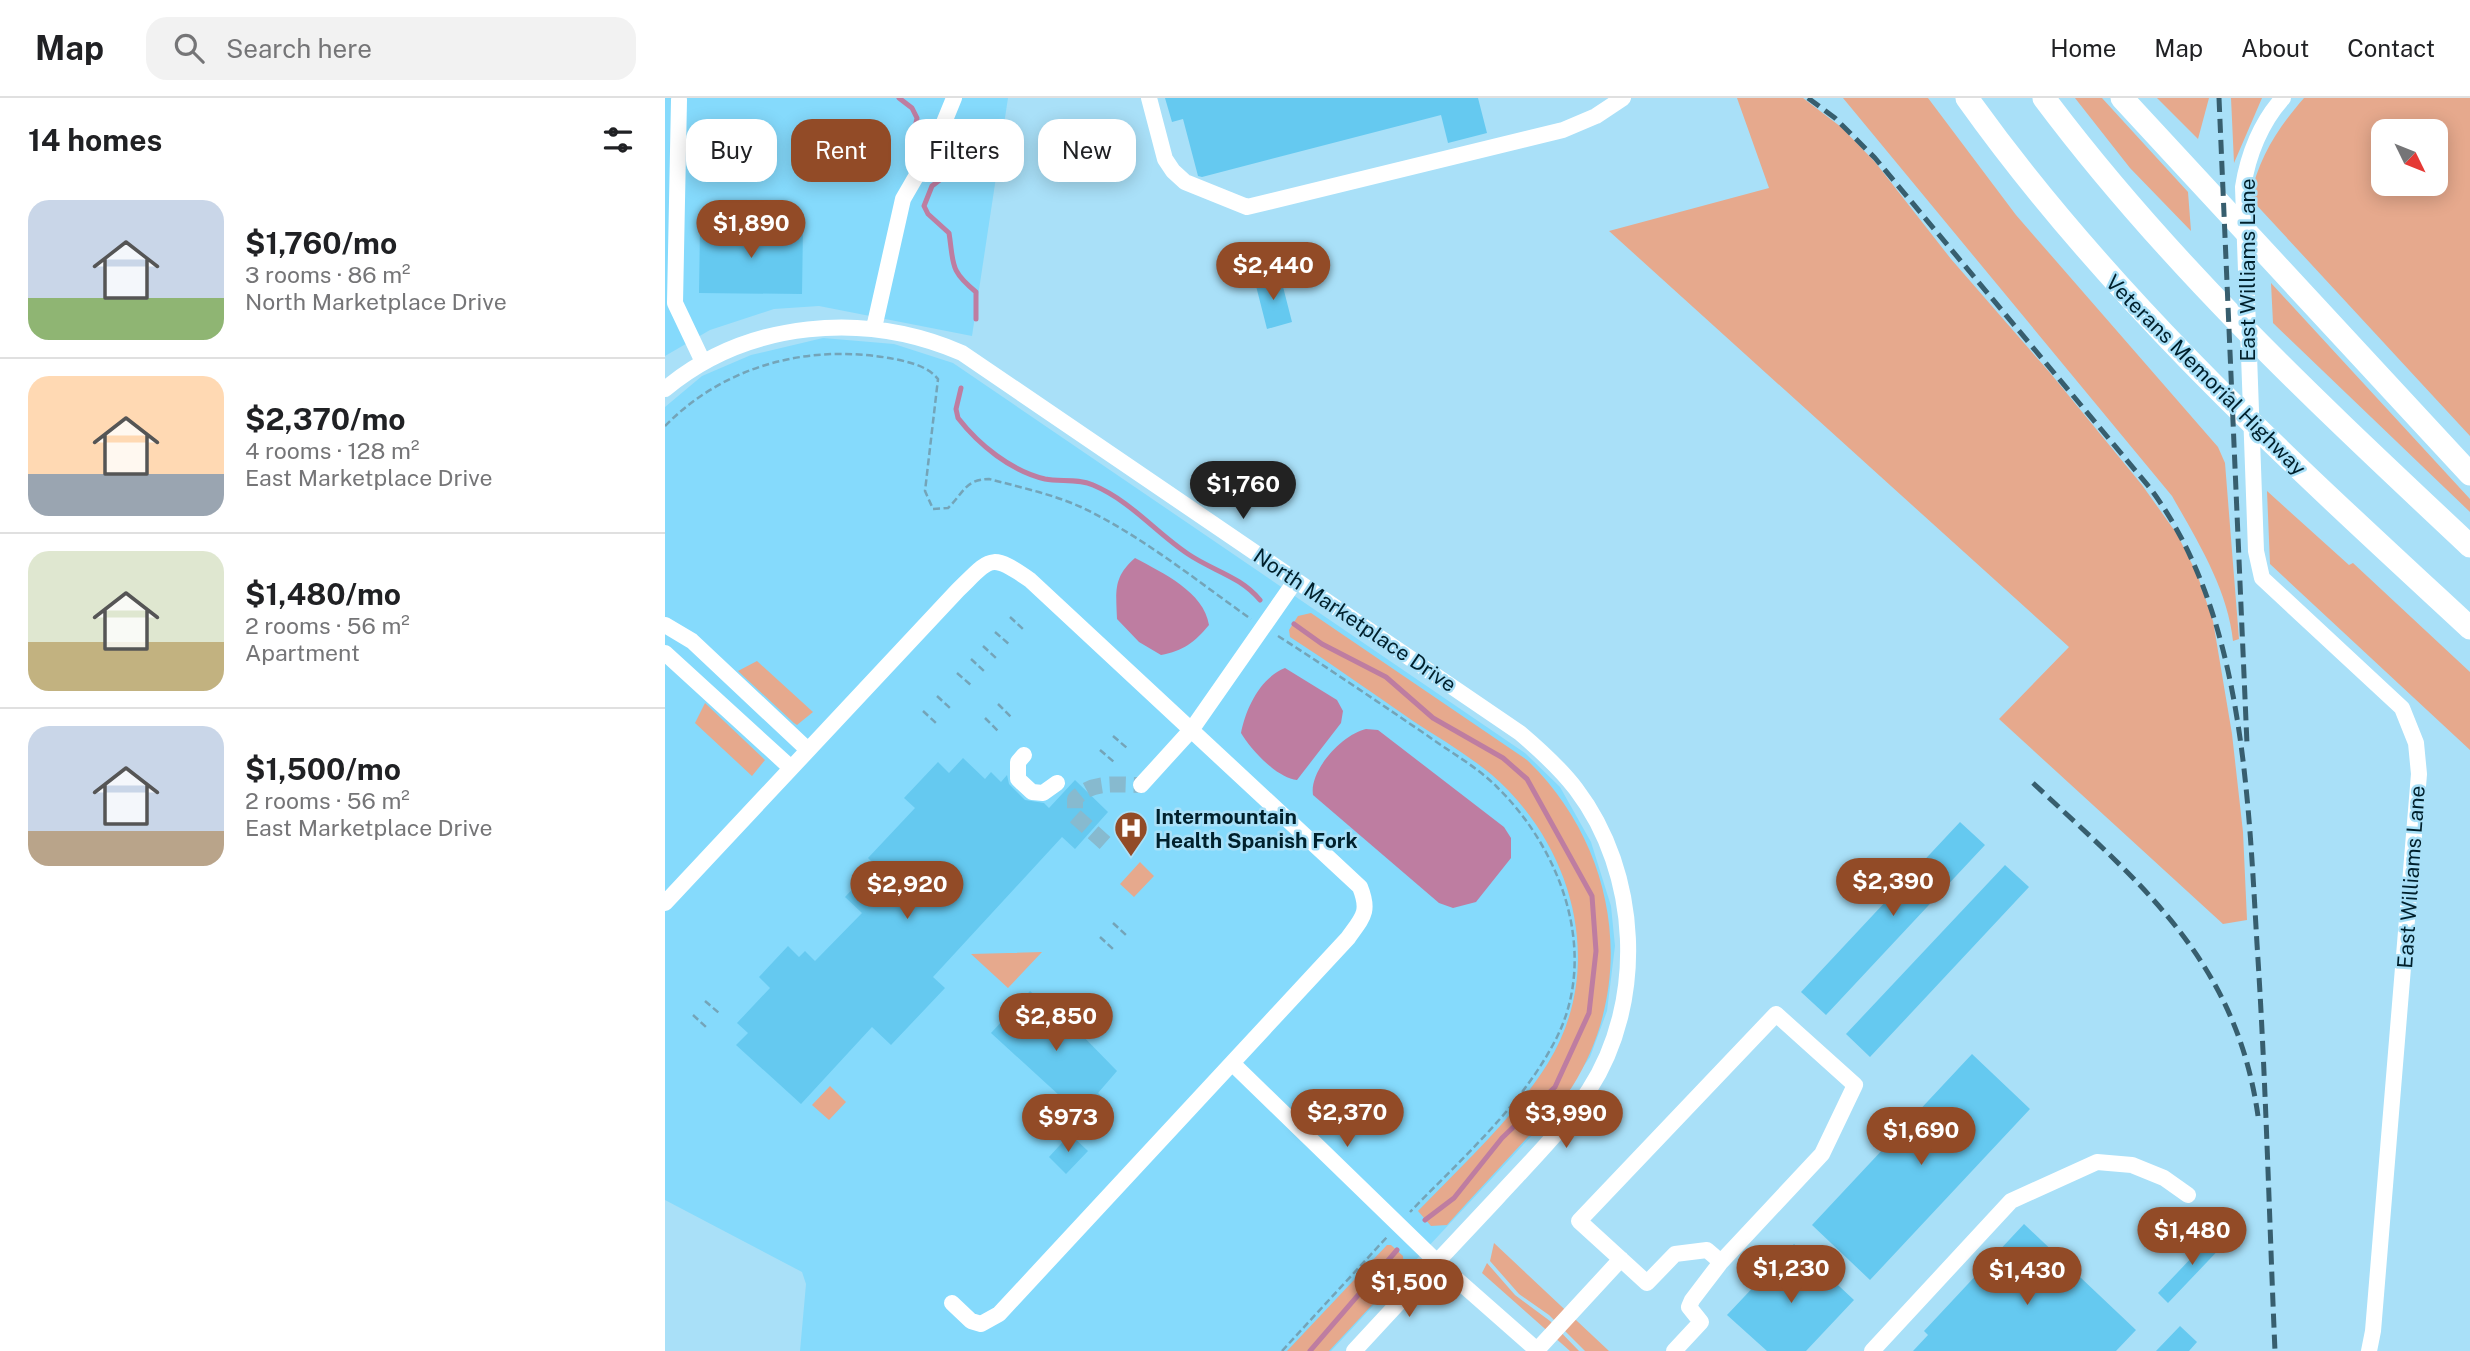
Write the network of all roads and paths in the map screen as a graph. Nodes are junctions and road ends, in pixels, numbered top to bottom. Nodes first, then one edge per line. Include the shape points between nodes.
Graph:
1 (954, 98) edge
2 (1149, 98) edge
3 (1623, 98) edge
4 (1968, 98) edge
5 (2044, 98) edge
6 (2122, 98) edge
7 (2283, 98) edge
8 (679, 100) dead end
9 (722, 205) dead end
10 (757, 206) dead end
11 (722, 220) dead end
12 (757, 220) dead end
13 (874, 328) junction
14 (703, 362) junction
15 (665, 389) edge
16 (665, 426) edge
17 (2470, 474) edge
18 (2470, 546) edge
19 (1296, 580) junction
20 (1010, 617) dead end
21 (1249, 618) dead end
22 (671, 627) edge
23 (2470, 628) edge
24 (1024, 630) dead end
25 (995, 632) dead end
26 (1280, 637) dead end
27 (1010, 645) dead end
28 (983, 646) dead end
29 (666, 653) edge
30 (971, 659) dead end
31 (997, 659) dead end
32 (985, 672) dead end
33 (957, 673) dead end
34 (972, 686) dead end
35 (937, 696) dead end
36 (998, 704) dead end
37 (951, 709) dead end
38 (923, 711) dead end
39 (1011, 717) dead end
40 (985, 718) dead end
41 (937, 724) dead end
42 (1192, 729) junction
43 (998, 731) dead end
44 (1113, 736) dead end
45 (1127, 748) dead end
46 (808, 750) junction
47 (1100, 750) dead end
48 (1024, 755) dead end
49 (1114, 762) dead end
50 (791, 768) junction
51 (1057, 783) dead end
52 (1140, 785) dead end
53 (665, 903) edge
54 (1114, 923) dead end
55 (1126, 934) dead end
56 (1100, 937) dead end
57 (1113, 949) dead end
58 (705, 1001) dead end
59 (719, 1013) dead end
60 (692, 1015) dead end
61 (706, 1027) dead end
62 (1232, 1063) junction
63 (2188, 1195) dead end
64 (1410, 1212) dead end
65 (1387, 1237) dead end
66 (1621, 1259) junction
67 (1437, 1262) junction
68 (1721, 1262) junction
69 (953, 1303) dead end
70 (1537, 1350) edge
71 (1282, 1351) edge
72 (1354, 1351) edge
73 (1674, 1351) edge
74 (1872, 1351) edge
75 (2369, 1351) edge

1 - 13 street via 936,142 902,199
2 - 3 street via 1165,159 1173,171 1185,181 1247,207 1563,130
4 - 23 highway, Veterans Memorial Highway via 2080,243 2187,361
5 - 18 highway via 2184,267 2277,364
6 - 17 highway
7 - 75 street, East Williams Lane via 2258,138 2243,187 2256,551 2262,578 2402,708 2416,743 2419,774
8 - 14 street via 675,303
9 - 11 path
10 - 12 path
13 - 14 street, North Marketplace Drive via 797,330 734,346
13 - 19 street, North Marketplace Drive via 962,353
14 - 15 street, North Marketplace Drive
16 - 21 path via 711,389 761,365 827,353 869,355 927,369 937,379 925,491 933,509 948,508 964,487 978,479 1081,507
19 - 42 street
19 - 67 street, North Marketplace Drive via 1520,733 1578,792 1598,825 1619,881 1628,938 1625,996 1605,1060 1559,1131
20 - 24 path
22 - 29 street
22 - 46 street
25 - 27 path
26 - 64 path via 1496,785 1540,841 1565,895 1575,937 1569,1009 1541,1065 1492,1127
28 - 31 path
29 - 50 street
30 - 32 path
33 - 34 path
35 - 37 path
36 - 39 path
38 - 41 path
40 - 43 path
42 - 46 street via 1030,580 1000,561 990,561
42 - 52 street
42 - 62 street via 1360,887 1366,904 1364,916 1348,938
44 - 45 path
46 - 50 street
47 - 49 path
48 - 51 street via 1018,762 1018,779 1032,792 1043,793
50 - 53 street
54 - 55 path
56 - 57 path
58 - 59 path
60 - 61 path
62 - 67 street
62 - 69 street via 990,1322 971,1321
63 - 74 street via 2164,1178 2132,1165 2097,1161 2011,1201
65 - 71 path
66 - 68 street via 1647,1283 1675,1254 1707,1250
66 - 68 street via 1579,1221 1776,1014 1855,1085 1822,1154
66 - 70 street
67 - 70 street
67 - 72 street, North Marketplace Drive
68 - 73 street via 1689,1307 1700,1322

